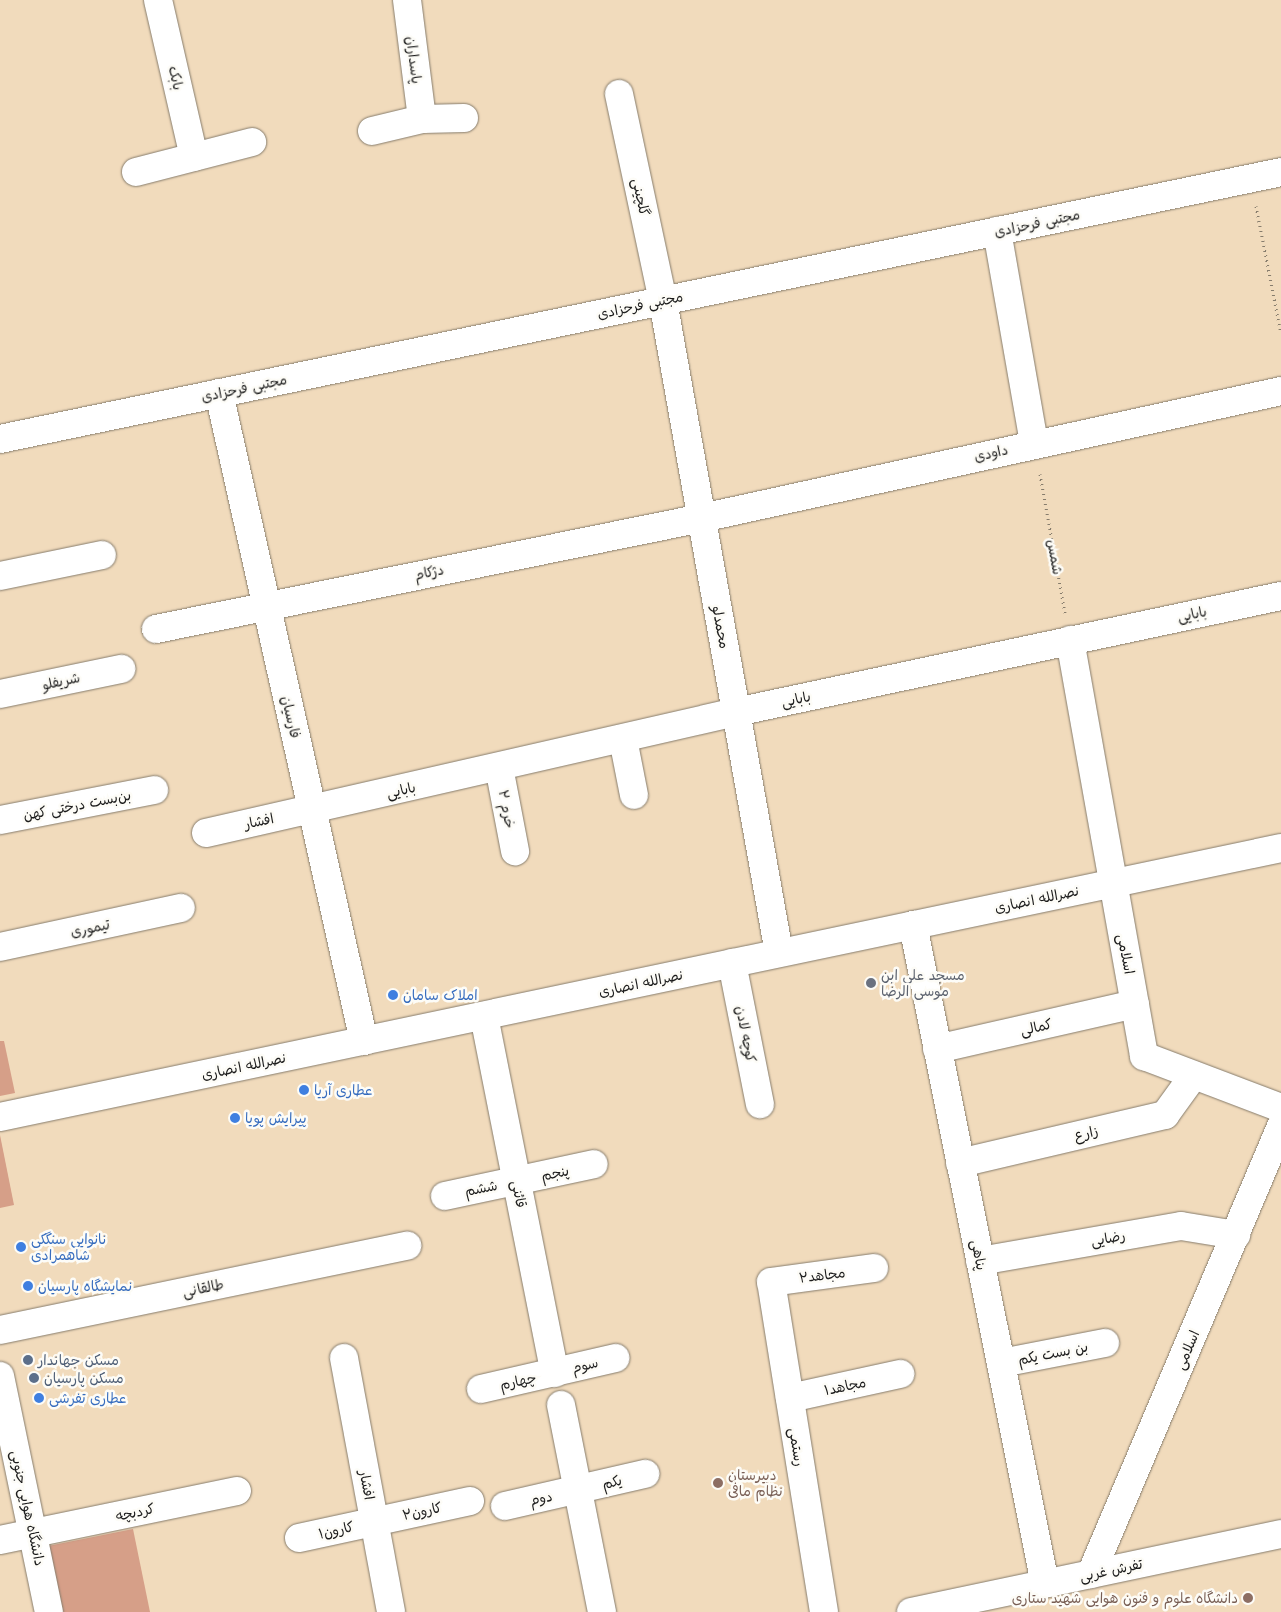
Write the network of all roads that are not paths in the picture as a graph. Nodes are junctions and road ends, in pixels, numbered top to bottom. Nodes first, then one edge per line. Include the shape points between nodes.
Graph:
1 (158, 0) edge
2 (407, 0) edge
3 (619, 94) dead end
4 (464, 118) dead end
5 (422, 119) junction
6 (372, 131) dead end
7 (252, 142) dead end
8 (194, 157) junction
9 (136, 172) dead end
10 (1281, 172) edge
11 (997, 231) junction
12 (663, 301) junction
13 (1281, 391) edge
14 (218, 393) junction
15 (0, 439) edge
16 (1034, 443) junction
17 (702, 518) junction
18 (102, 555) dead end
19 (0, 576) edge
20 (1281, 596) edge
21 (266, 605) junction
22 (156, 629) dead end
23 (1070, 640) junction
24 (121, 669) dead end
25 (0, 694) edge
26 (736, 712) junction
27 (624, 739) junction
28 (499, 767) junction
29 (154, 790) dead end
30 (634, 794) dead end
31 (312, 810) junction
32 (0, 820) edge
33 (206, 833) dead end
34 (1281, 848) edge
35 (515, 852) dead end
36 (1113, 883) junction
37 (181, 908) dead end
38 (913, 926) junction
39 (0, 947) edge
40 (779, 953) junction
41 (732, 963) junction
42 (1135, 1004) junction
43 (484, 1016) junction
44 (364, 1041) junction
45 (938, 1049) junction
46 (1194, 1075) junction
47 (760, 1104) dead end
48 (1281, 1108) edge
49 (0, 1117) edge
50 (1281, 1126) edge
51 (960, 1163) junction
52 (594, 1164) dead end
53 (517, 1181) junction
54 (445, 1196) dead end
55 (1236, 1235) junction
56 (407, 1246) dead end
57 (980, 1261) junction
58 (874, 1268) dead end
59 (771, 1282) joint
60 (0, 1330) edge
61 (1105, 1343) dead end
62 (344, 1358) dead end
63 (616, 1358) dead end
64 (1001, 1363) junction
65 (555, 1373) junction
66 (900, 1374) dead end
67 (0, 1376) edge
68 (481, 1389) dead end
69 (790, 1398) junction
70 (561, 1405) dead end
71 (645, 1474) dead end
72 (237, 1491) dead end
73 (578, 1491) junction
74 (470, 1500) dead end
75 (504, 1506) dead end
76 (374, 1521) junction
77 (33, 1533) junction
78 (1281, 1534) edge
79 (299, 1538) dead end
80 (0, 1540) edge
81 (1091, 1574) junction
82 (1045, 1584) junction
83 (49, 1612) edge
84 (391, 1612) edge
85 (602, 1612) edge
86 (824, 1612) edge
87 (911, 1612) edge

1 - 8 street, بابک
2 - 5 street, پاسداران
3 - 12 street, گلچینی
4 - 5 street
5 - 6 street
7 - 8 street
8 - 9 street
10 - 11 street, مجتبی فرحزادی
11 - 12 street, مجتبی فرحزادی
11 - 16 street
12 - 14 street, مجتبی فرحزادی
12 - 17 street, محمدلو
13 - 16 street, داودی
14 - 15 street, مجتبی فرحزادی
14 - 21 street, فارسیان
16 - 17 street, داودی
17 - 21 street, دژکام
17 - 26 street, محمدلو
18 - 19 street
20 - 23 street, بابایی
21 - 22 street, دژکام
21 - 31 street, فارسیان
23 - 26 street, بابایی
23 - 36 street
24 - 25 street, شریفلو
26 - 27 street, بابایی
26 - 40 street, محمدلو
27 - 28 street, بابایی
27 - 30 street
28 - 31 street, بابایی
28 - 35 street, خرم ۲
29 - 32 street, بن‌بست درختی کهن
31 - 33 street, افشار
31 - 44 street, فارسیان
34 - 36 street, نصرالله انصاری
36 - 38 street, نصرالله انصاری
36 - 42 street, اسلامی
37 - 39 street, تیموری
38 - 40 street, نصرالله انصاری
38 - 45 street, پناهی
40 - 41 street, نصرالله انصاری
41 - 43 street, نصرالله انصاری
41 - 47 street, کوچه لادن
42 - 45 street, کمالی
42 - 46 street, اسلامی via 1144,1056
43 - 44 street, نصرالله انصاری
43 - 53 street, قائنی
44 - 49 street, نصرالله انصاری
45 - 51 street, پناهی
46 - 48 street, اسلامی
46 - 51 street, زارع via 1165,1115
50 - 55 street, اسلامی
51 - 57 street, پناهی
52 - 53 street, پنجم
53 - 54 street, ششم
53 - 65 street, قائنی
55 - 57 street, رضایی via 1181,1226
55 - 81 street, اسلامی
56 - 60 street, طالقانی
57 - 64 street, پناهی
58 - 59 street, مجاهد۲
59 - 69 street, رستمی
61 - 64 street, بن بست یکم
62 - 76 street, افشار
63 - 65 street, سوم
64 - 82 street, پناهی
65 - 68 street, چهارم
66 - 69 street, مجاهد۱
67 - 77 street, دانشگاه هوایی جنوبی
69 - 86 street, رستمی
70 - 73 street
71 - 73 street, یکم
72 - 77 street, کردبچه
73 - 75 street, دوم
73 - 85 street
74 - 76 street, کارون۲
76 - 79 street, کارون۱
76 - 84 street, افشار
77 - 80 street, کردبچه
77 - 83 street, دانشگاه هوایی جنوبی
78 - 81 street, تفرش غربی
81 - 82 street, تفرش غربی
82 - 87 street, تفرش غربی

